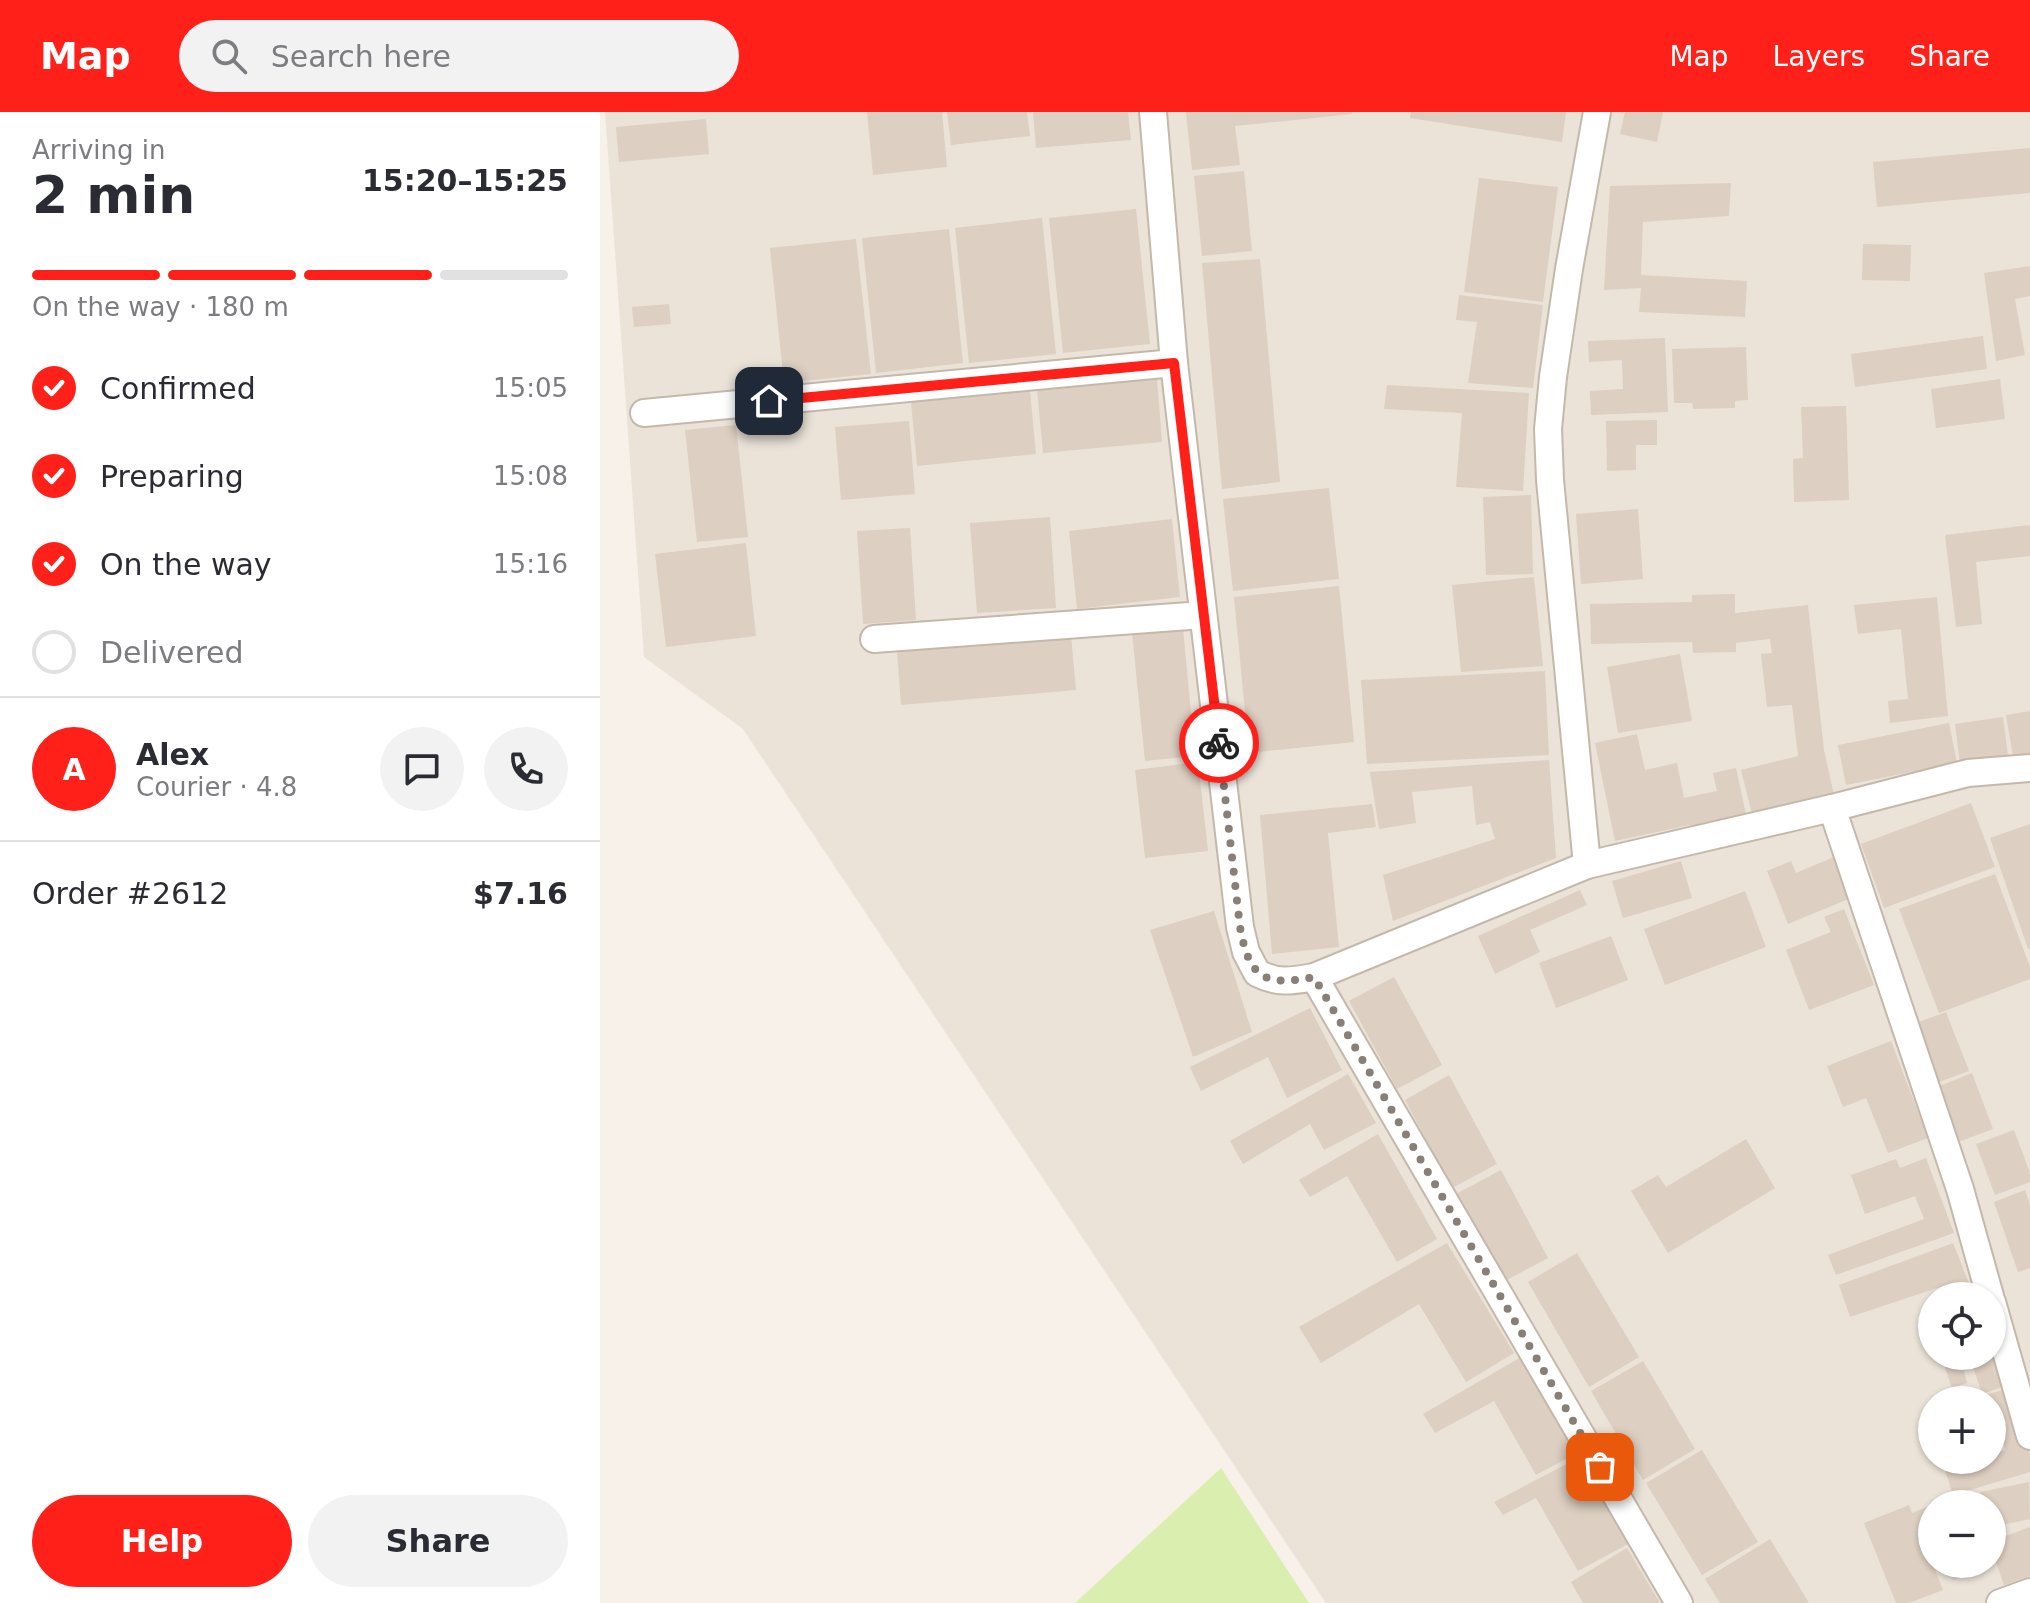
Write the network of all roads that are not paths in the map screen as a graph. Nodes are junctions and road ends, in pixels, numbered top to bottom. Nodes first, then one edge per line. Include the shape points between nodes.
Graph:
1 (1153, 112) edge
2 (1597, 112) edge
3 (1174, 363) junction
4 (644, 413) dead end
5 (1203, 615) junction
6 (874, 639) dead end
7 (2030, 768) edge
8 (1832, 808) junction
9 (1587, 865) junction
10 (1314, 977) junction
11 (1986, 1282) edge
12 (2006, 1352) edge
13 (2030, 1436) edge
14 (2030, 1592) edge
15 (1679, 1603) edge
16 (2000, 1603) edge

1 - 3 street
2 - 9 street via 1548,429
3 - 4 street
3 - 5 street
5 - 6 street
5 - 10 street via 1242,939 1257,973 1284,982
7 - 8 street via 1968,773
8 - 9 street
8 - 11 street
9 - 10 street
10 - 15 street
12 - 13 street
14 - 16 street

